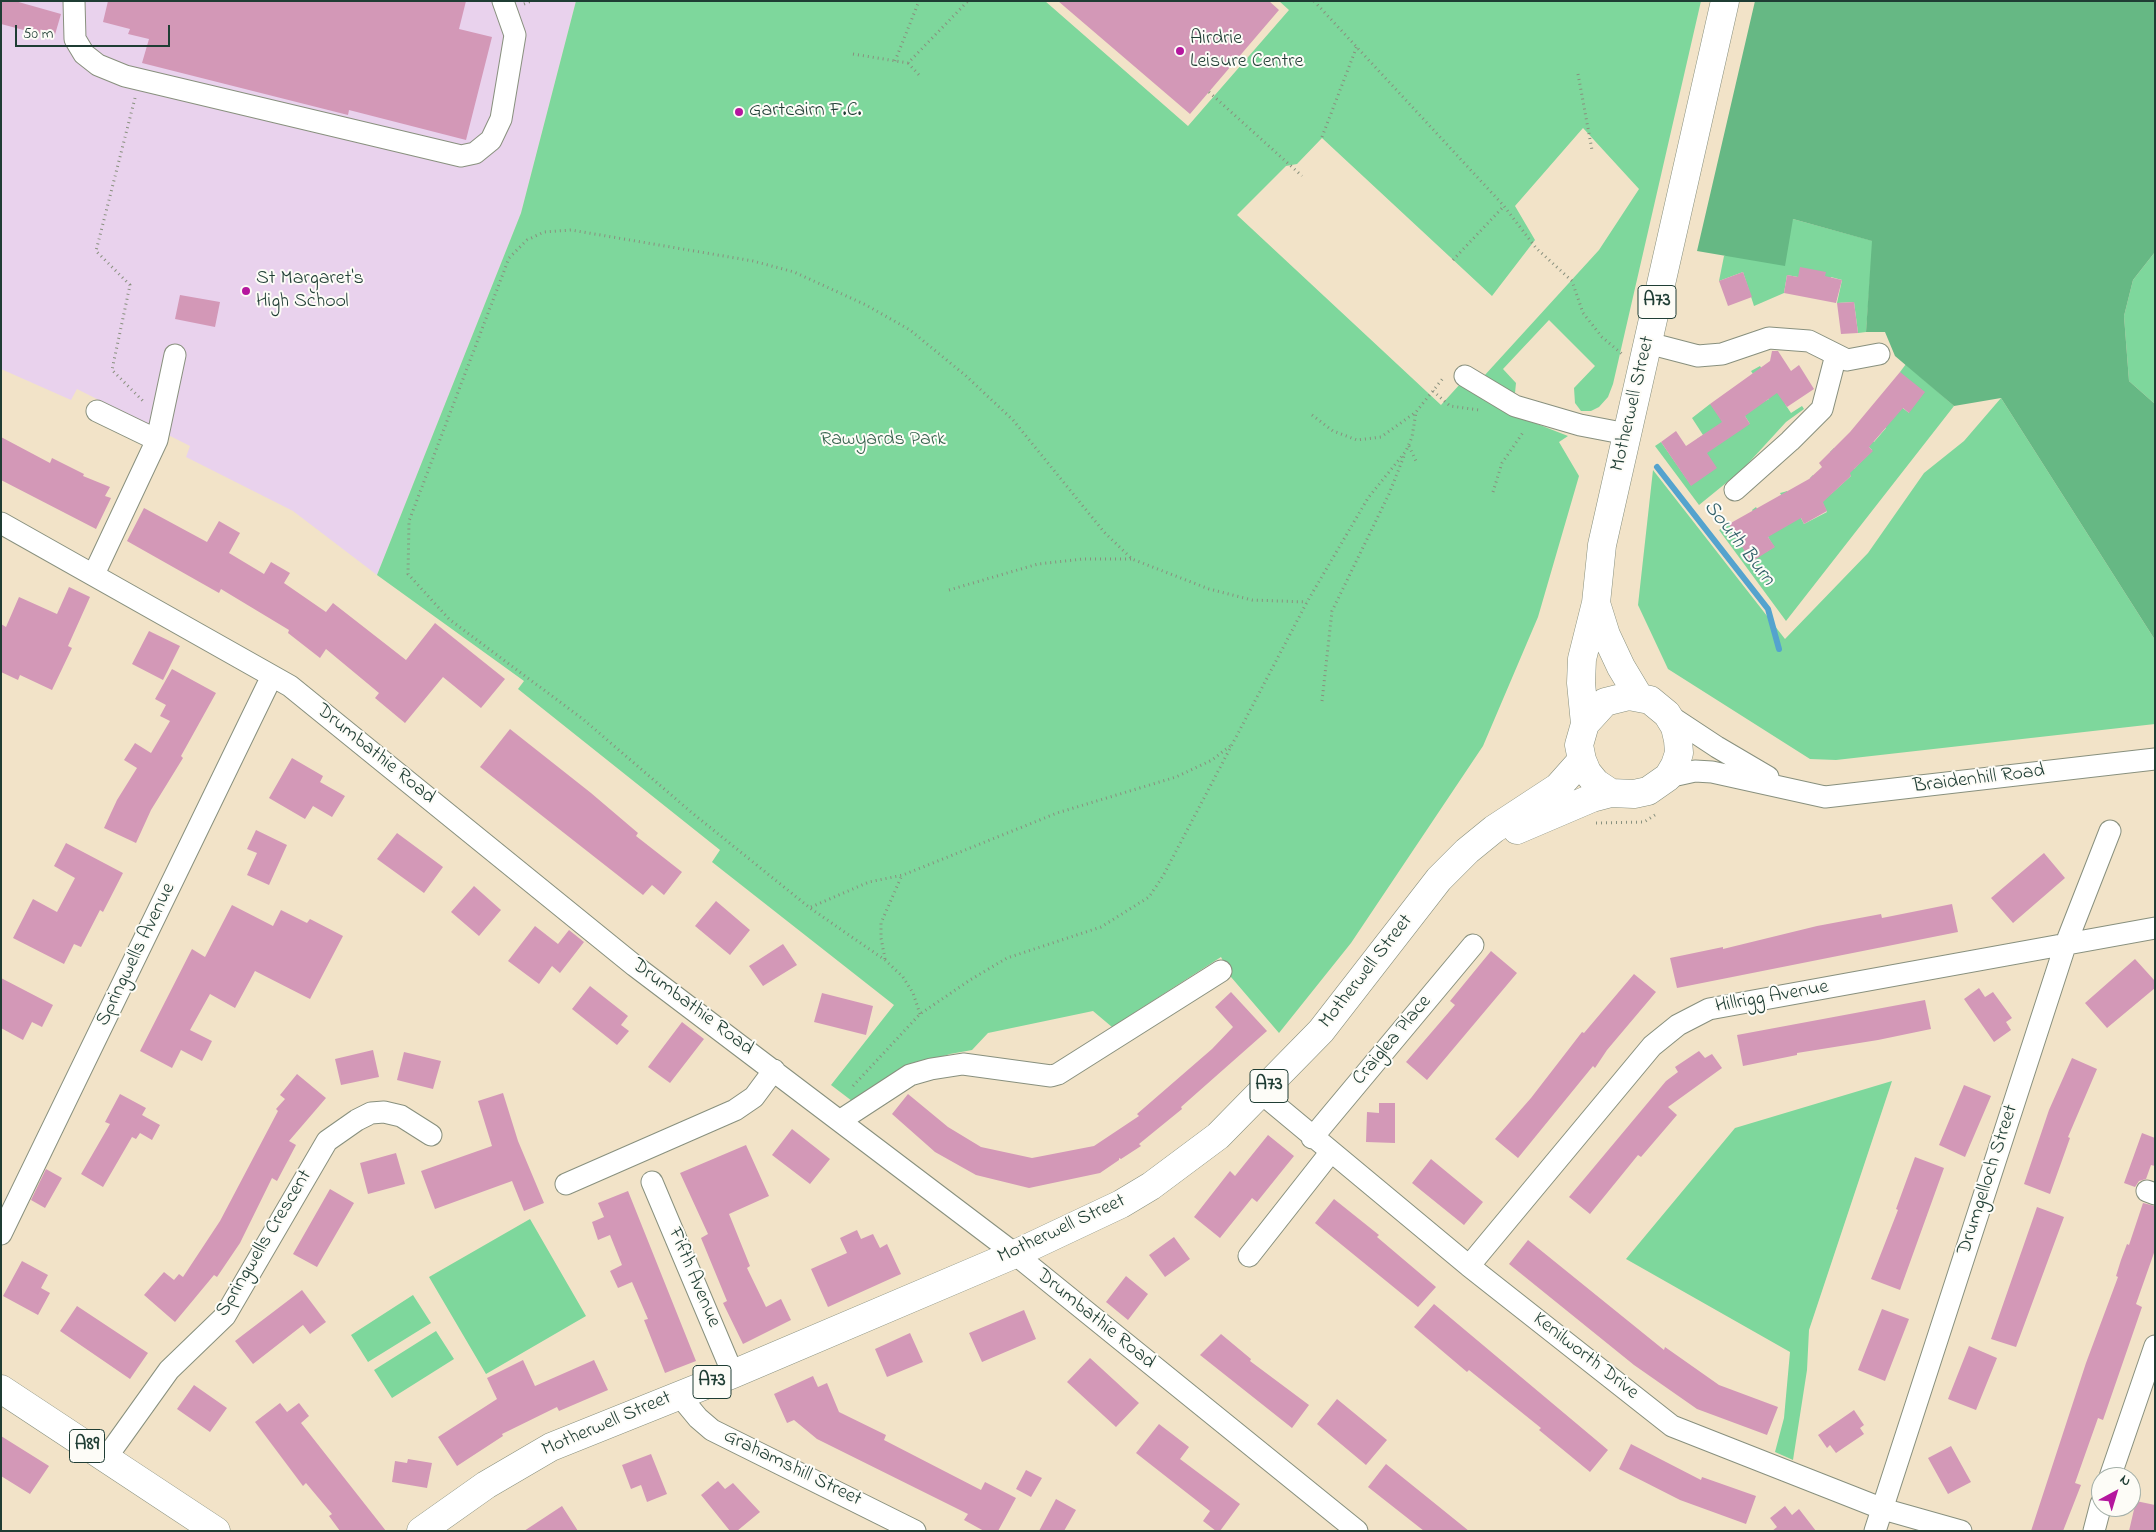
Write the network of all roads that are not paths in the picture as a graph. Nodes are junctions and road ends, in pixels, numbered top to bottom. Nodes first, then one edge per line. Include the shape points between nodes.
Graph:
1 (74, 1) edge
2 (503, 1) edge
3 (1725, 1) edge
4 (1645, 353) junction
5 (1836, 354) junction
6 (1879, 354) dead end
7 (175, 355) dead end
8 (1457, 374) road end
9 (97, 412) dead end
10 (1627, 434) junction
11 (157, 440) junction
12 (1736, 490) dead end
13 (1, 523) edge
14 (94, 574) junction
15 (1596, 603) junction
16 (272, 676) junction
17 (1639, 697) junction
18 (1667, 714) junction
19 (1585, 724) junction
20 (2155, 759) edge
21 (1582, 760) junction
22 (1668, 778) junction
23 (1611, 793) junction
24 (1803, 793) junction
25 (2110, 831) dead end
26 (1467, 851) junction
27 (2155, 928) edge
28 (1473, 945) dead end
29 (2064, 946) junction
30 (1221, 972) dead end
31 (774, 1070) junction
32 (1261, 1093) junction
33 (836, 1116) junction
34 (432, 1136) dead end
35 (1312, 1138) junction
36 (1330, 1153) junction
37 (652, 1182) dead end
38 (566, 1184) dead end
39 (1, 1234) edge
40 (1014, 1254) junction
41 (1249, 1256) dead end
42 (1469, 1266) junction
43 (2155, 1346) edge
44 (733, 1374) junction
45 (1, 1389) edge
46 (679, 1395) junction
47 (106, 1458) junction
48 (2113, 1467) edge
49 (1883, 1509) junction
50 (2098, 1517) edge
51 (216, 1531) edge
52 (421, 1531) edge
53 (915, 1531) edge
54 (1357, 1531) edge
55 (1875, 1531) edge
56 (1961, 1531) edge
57 (2094, 1531) edge

1 - 2 street via 75,39 84,54 98,65 125,76 461,156 475,152 491,140 501,120 515,35
3 - 4 main road, Motherwell Street / A73
4 - 5 street via 1722,354 1769,338 1809,342
4 - 10 main road, Motherwell Street / A73
5 - 6 street via 1848,360
5 - 12 street via 1822,409
7 - 11 street
8 - 10 street via 1516,406 1580,425
9 - 11 street
10 - 15 main road, Motherwell Street / A73 via 1602,545
11 - 14 street
13 - 14 street, Drumbathie Road
14 - 16 street, Drumbathie Road
15 - 17 main road, A73 via 1606,635
15 - 19 main road, A73 via 1582,659
16 - 31 street, Drumbathie Road via 290,686 635,966
16 - 39 street, Springwells Avenue
17 - 18 main road via 1650,700
17 - 19 main road, A73 via 1628,696 1605,702
18 - 22 main road via 1674,727 1679,753
18 - 24 street, Braidenhill Road via 1724,752
19 - 21 main road, A73 via 1579,745
20 - 24 street, Braidenhill Road via 1825,797
21 - 23 main road, A73 via 1596,783
21 - 26 main road, Motherwell Street / A73 via 1558,788 1494,829
22 - 23 main road, A73 via 1654,788 1634,794
22 - 24 street, Braidenhill Road via 1694,771 1712,772
23 - 26 main road, A73
25 - 29 street, Drumgelloch Street
26 - 32 main road, Motherwell Street / A73 via 1439,879 1321,1031
27 - 29 street, Hillrigg Avenue
28 - 35 street, Craiglea Place
29 - 42 street, Hillrigg Avenue via 1709,1009 1678,1025 1652,1046
29 - 49 street, Drumgelloch Street
30 - 33 street via 1058,1074 1050,1076 963,1064 931,1069 910,1075
31 - 33 street, Drumbathie Road
31 - 38 street via 754,1096 736,1110
32 - 35 street, Kenilworth Drive
32 - 40 main road, Motherwell Street / A73 via 1198,1152 1151,1186 1121,1204
33 - 40 street, Drumbathie Road
34 - 47 street, Springwells Crescent via 400,1116 384,1112 371,1113 327,1140 225,1316 169,1370
35 - 36 street, Kenilworth Drive
36 - 41 street
36 - 42 street, Kenilworth Drive
37 - 44 street, Fifth Avenue
40 - 44 main road, Motherwell Street / A73
40 - 54 street, Drumbathie Road
42 - 49 street, Kenilworth Drive via 1672,1426
43 - 48 street
44 - 46 main road, Motherwell Street / A73
45 - 47 main road, A89
46 - 52 main road, Motherwell Street / A73 via 551,1447 486,1485
46 - 53 street, Grahamshill Street via 712,1430
47 - 51 main road, A89
49 - 55 street, Drumgelloch Street
49 - 56 street, Kenilworth Drive
50 - 57 street

